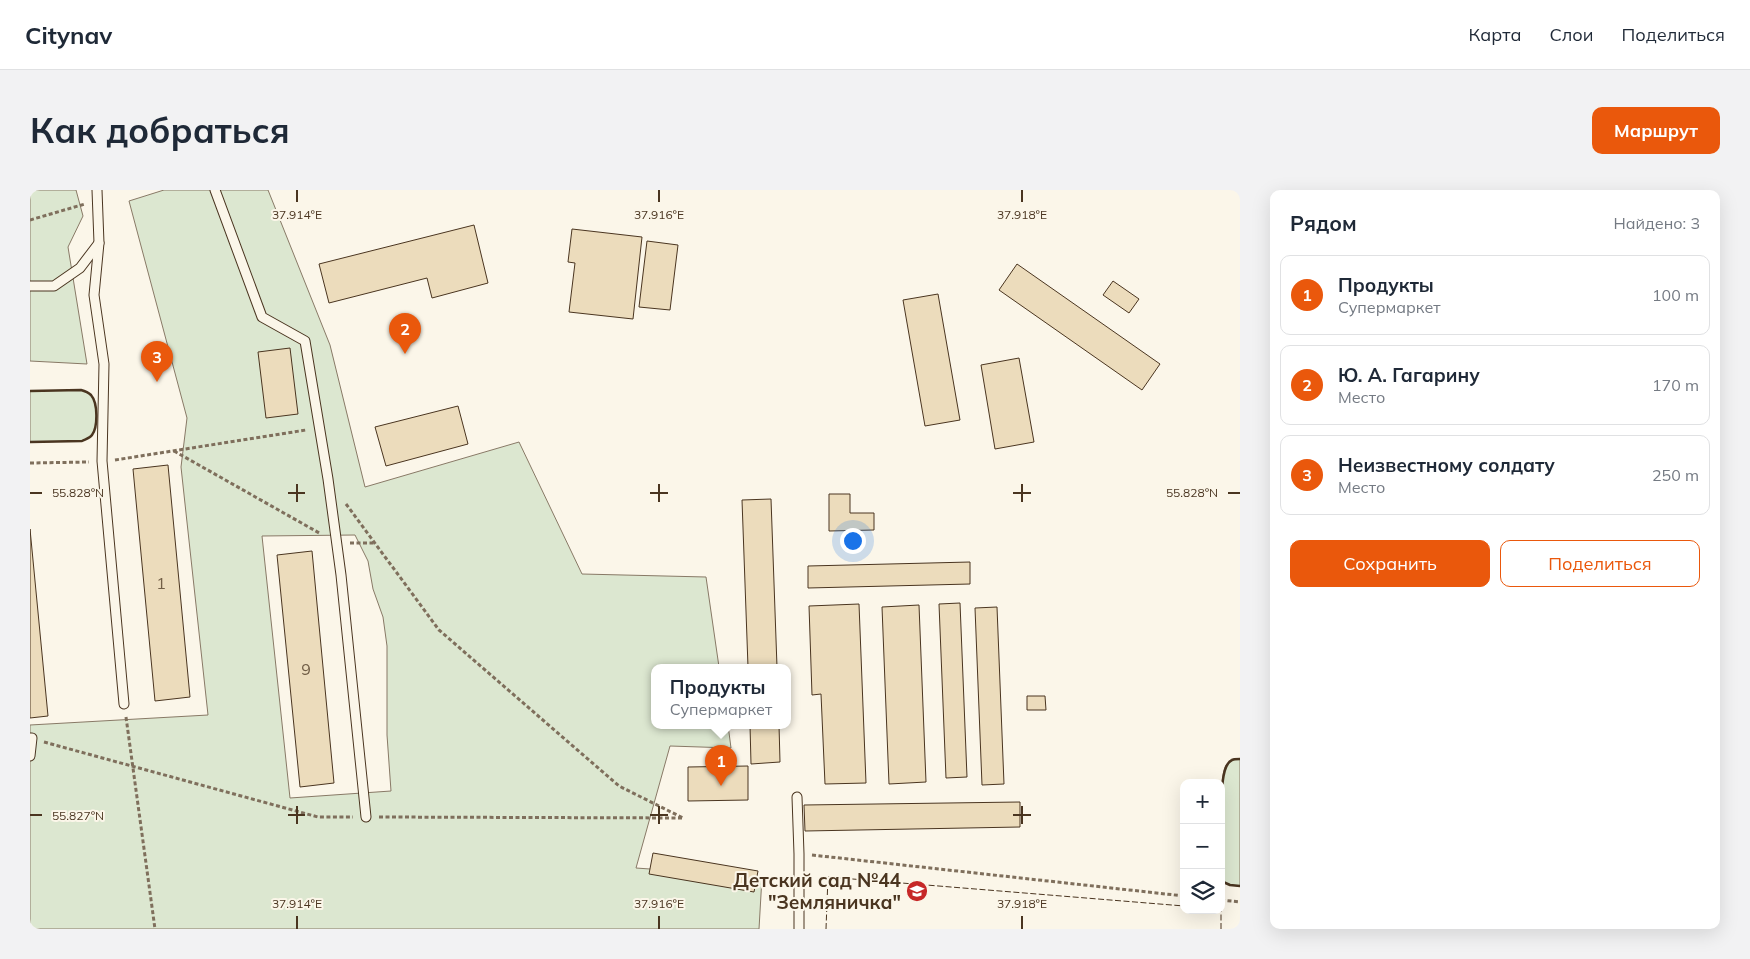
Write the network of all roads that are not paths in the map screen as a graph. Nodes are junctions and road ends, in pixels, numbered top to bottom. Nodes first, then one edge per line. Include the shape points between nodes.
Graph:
1 (97, 190) edge
2 (215, 190) edge
3 (98, 243) junction
4 (30, 286) edge
5 (124, 704) road end
6 (30, 738) edge
7 (30, 756) edge
8 (796, 797) dead end
9 (366, 817) dead end
10 (799, 929) edge

1 - 3 lane
2 - 9 lane via 262,317 305,341 336,542
3 - 4 lane via 80,268 54,286
3 - 5 lane via 94,295 104,364 102,462
6 - 7 lane
8 - 10 lane

